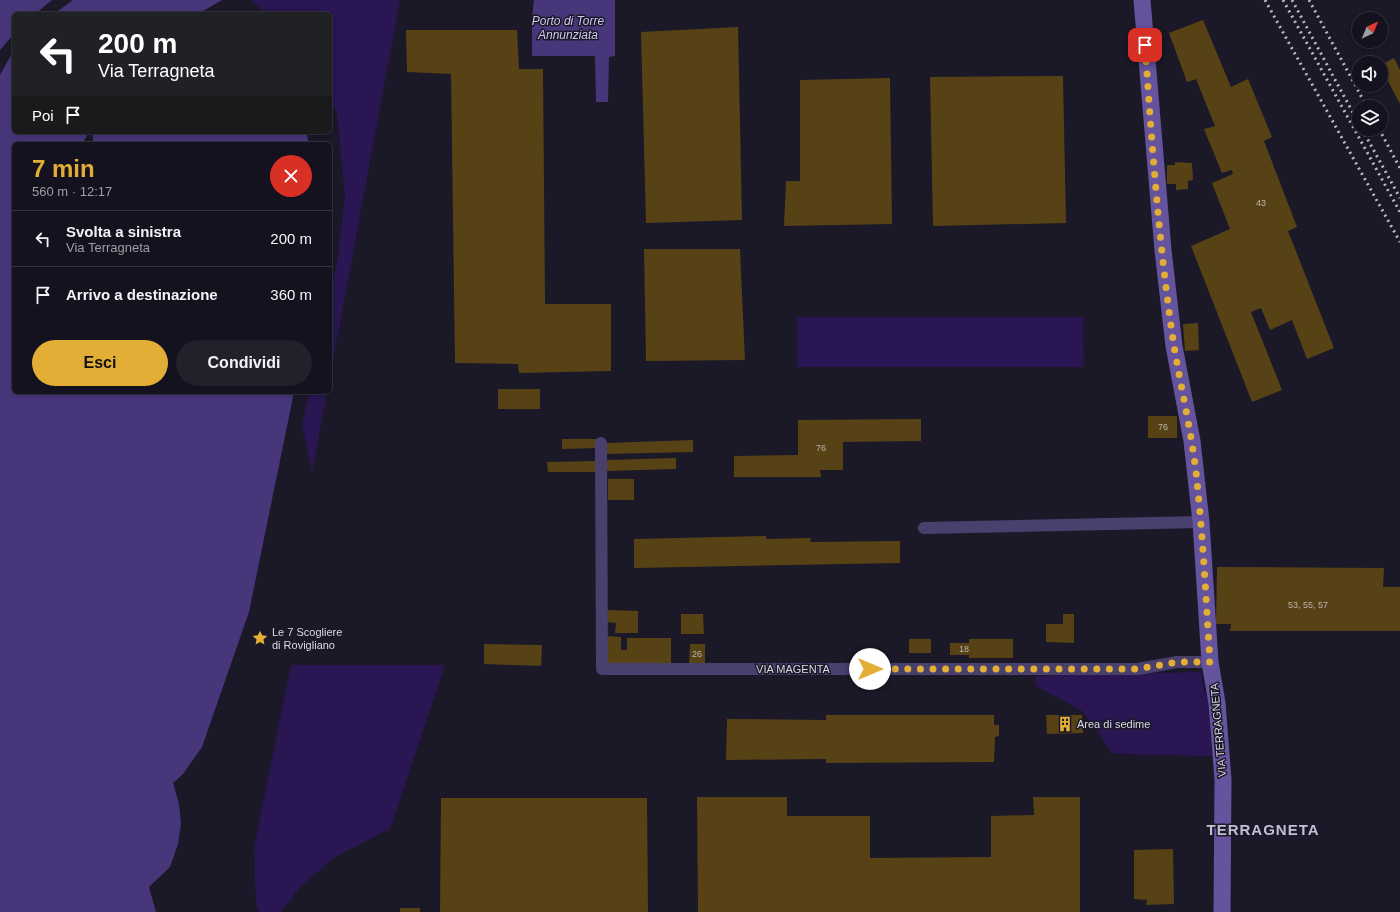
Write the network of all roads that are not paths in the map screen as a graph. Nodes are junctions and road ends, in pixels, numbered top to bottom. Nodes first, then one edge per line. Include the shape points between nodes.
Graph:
1 (1142, 0) edge
2 (601, 443) dead end
3 (1201, 522) junction
4 (924, 528) dead end
5 (1210, 662) junction
6 (1222, 912) edge

1 - 3 street, VIA TERRAGNETA via 1163,250 1174,346 1192,441
2 - 5 street, VIA MAGENTA via 602,669 1138,669 1177,662
3 - 4 street
3 - 5 street, VIA TERRAGNETA
5 - 6 street, VIA TERRAGNETA via 1217,703 1223,780

